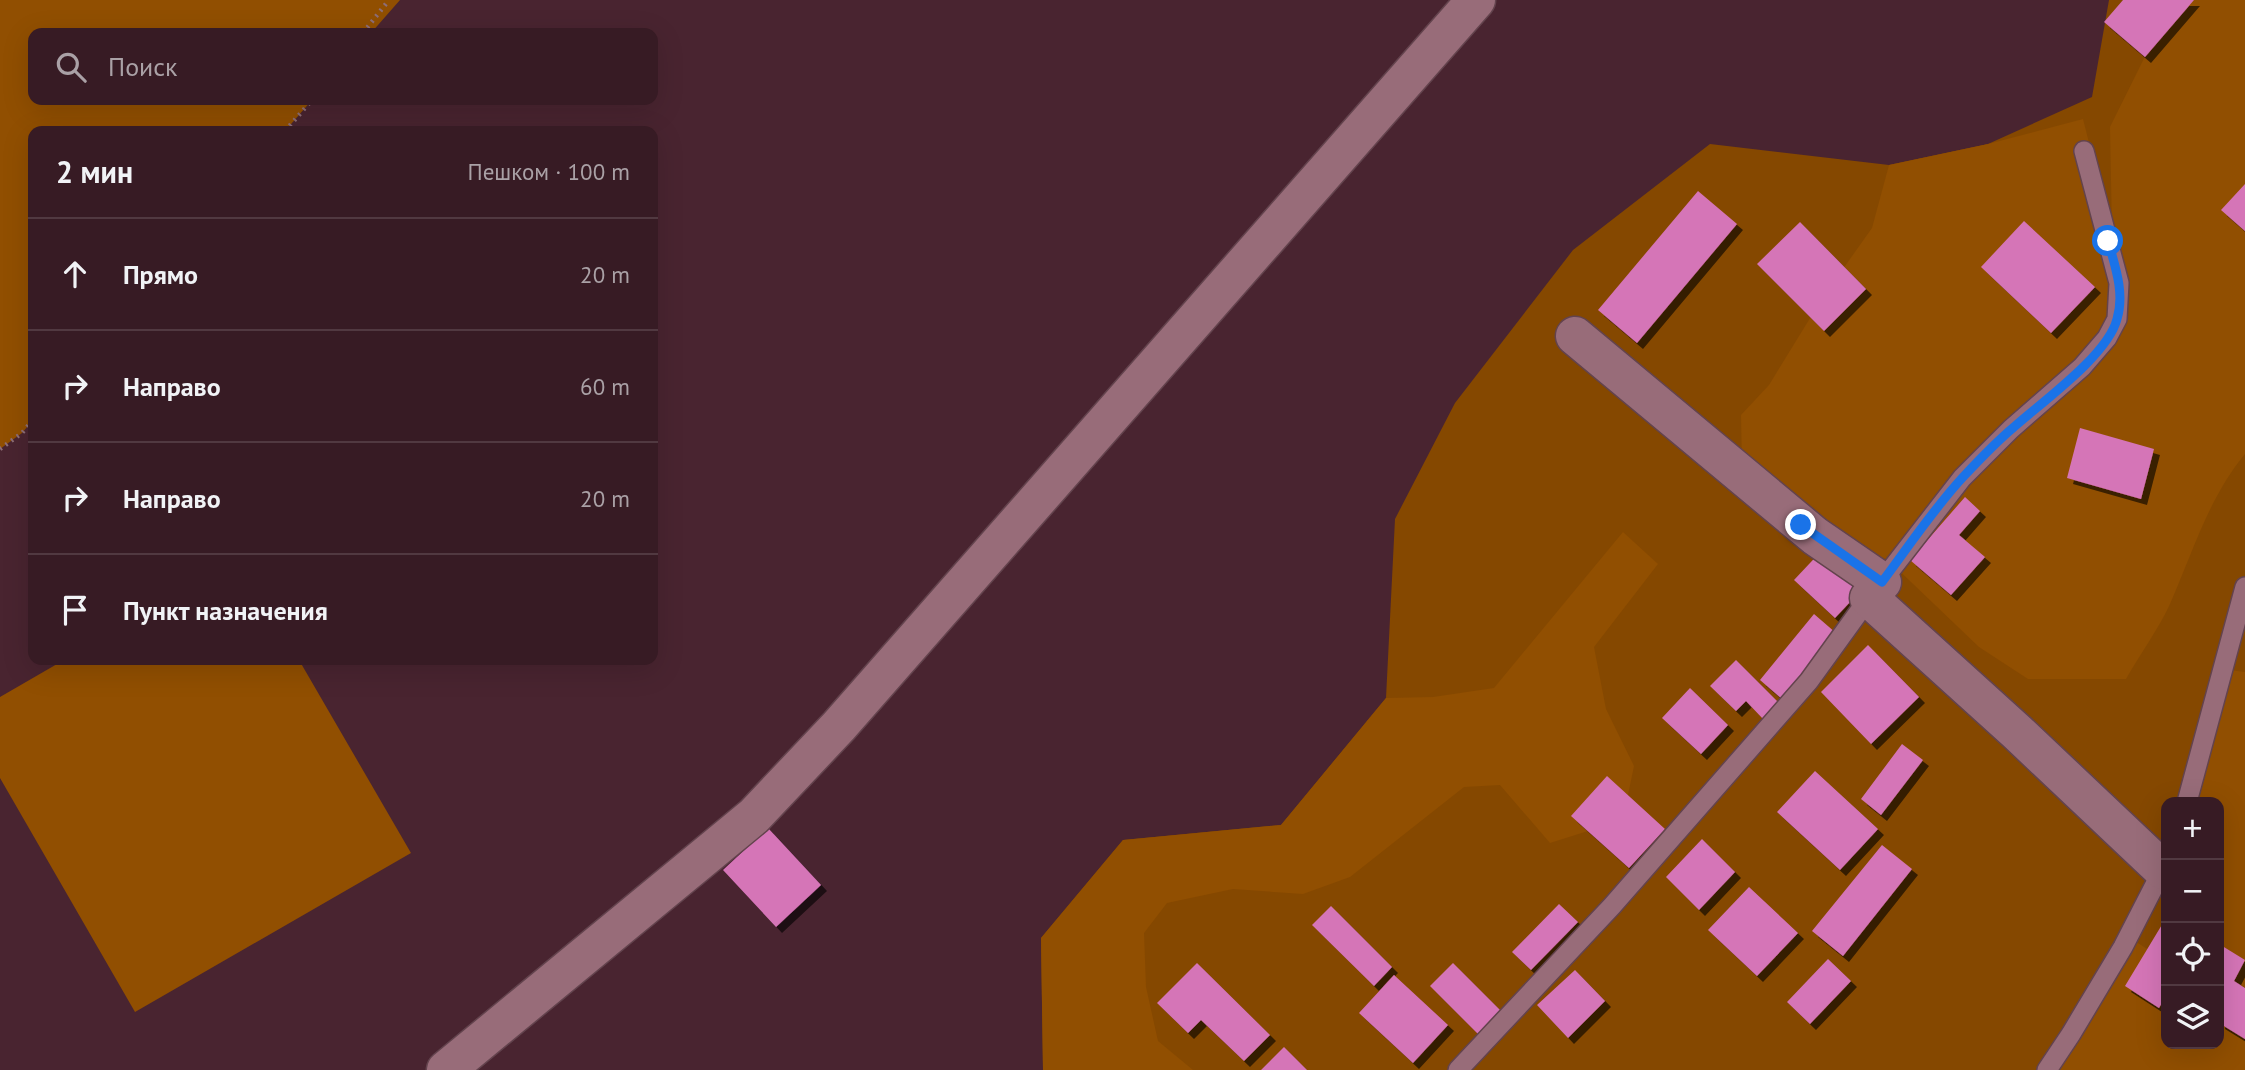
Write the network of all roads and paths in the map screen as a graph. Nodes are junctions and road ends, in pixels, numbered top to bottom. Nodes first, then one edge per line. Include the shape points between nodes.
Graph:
1 (389, 0) edge
2 (1476, 0) edge
3 (367, 28) edge
4 (308, 105) edge
5 (289, 126) edge
6 (2084, 151) dead end
7 (1575, 336) dead end
8 (28, 426) edge
9 (0, 449) edge
10 (2245, 587) edge
11 (1876, 590) junction
12 (2188, 797) edge
13 (2161, 863) edge
14 (2161, 875) edge
15 (446, 1070) edge
16 (1458, 1070) edge
17 (2047, 1070) edge

1 - 3 path
2 - 15 street via 839,726 754,816
4 - 5 path
6 - 11 lane via 2119,282 2115,325 2082,367 1962,478
7 - 11 street
8 - 9 path
10 - 12 lane
11 - 13 street via 2017,732
11 - 16 lane via 1809,681 1612,906
14 - 17 lane via 2123,947

